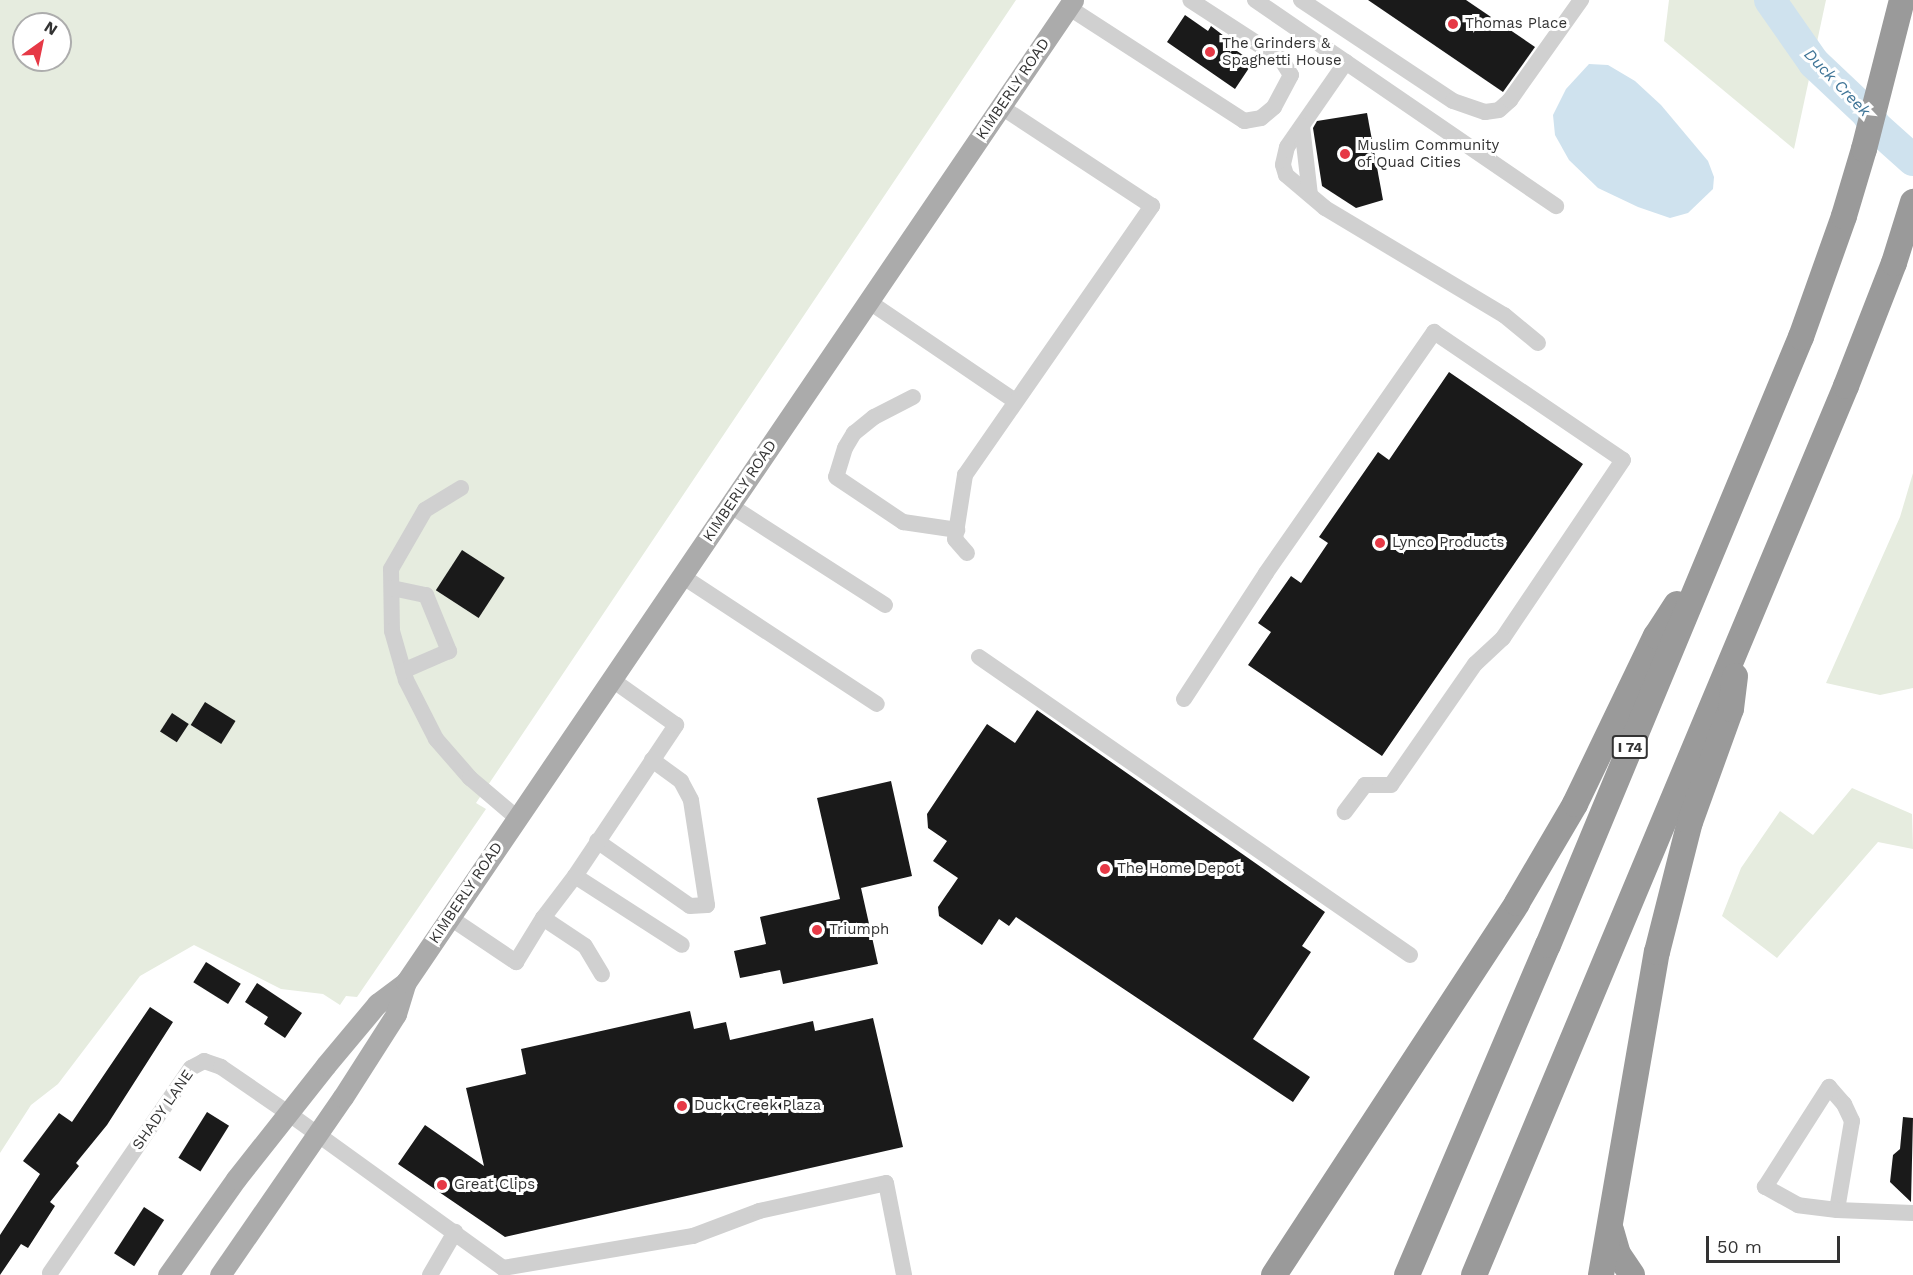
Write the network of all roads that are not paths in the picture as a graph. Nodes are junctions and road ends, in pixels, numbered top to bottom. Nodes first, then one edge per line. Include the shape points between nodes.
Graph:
1 (1190, 0) edge
2 (1255, 0) edge
3 (1301, 0) edge
4 (1581, 0) edge
5 (1902, 0) edge
6 (1071, 4) edge
7 (1346, 62) junction
8 (1001, 107) junction
9 (1302, 126) junction
10 (1310, 195) junction
11 (1913, 202) edge
12 (1557, 206) dead end
13 (868, 301) junction
14 (1538, 343) dead end
15 (913, 397) dead end
16 (1015, 401) junction
17 (461, 488) dead end
18 (730, 506) junction
19 (957, 531) junction
20 (967, 553) dead end
21 (1709, 556) junction
22 (682, 576) junction
23 (392, 588) junction
24 (885, 604) dead end
25 (1740, 640) junction
26 (980, 657) dead end
27 (403, 671) junction
28 (611, 679) junction
29 (1184, 699) dead end
30 (877, 704) dead end
31 (652, 760) junction
32 (1345, 812) dead end
33 (517, 818) junction
34 (597, 842) junction
35 (575, 876) junction
36 (449, 917) junction
37 (543, 918) junction
38 (682, 945) dead end
39 (1410, 955) dead end
40 (602, 974) dead end
41 (406, 982) junction
42 (288, 1113) junction
43 (316, 1134) junction
44 (1837, 1210) junction
45 (1913, 1213) edge
46 (1610, 1226) junction
47 (456, 1232) junction
48 (50, 1274) edge
49 (168, 1275) edge
50 (220, 1275) edge
51 (430, 1275) edge
52 (904, 1275) edge
53 (1274, 1275) edge
54 (1407, 1275) edge
55 (1474, 1275) edge
56 (1601, 1275) edge
57 (1632, 1275) edge

1 - 6 street via 1281,59 1291,75 1274,107 1261,118 1244,121
2 - 7 street
3 - 4 street via 1452,101 1485,112 1499,110 1510,100
5 - 21 highway, I 74 via 1844,216 1801,337
6 - 8 main road, KIMBERLY ROAD
7 - 9 street
7 - 12 street
8 - 13 main road, KIMBERLY ROAD
8 - 16 street via 1152,206
9 - 10 street
9 - 10 street via 1287,147 1282,165 1286,176
10 - 14 street via 1325,208 1504,315
11 - 25 highway via 1894,263 1846,386
13 - 16 street
13 - 18 main road, KIMBERLY ROAD
15 - 19 street via 874,417 855,433 845,448 836,477 903,522
16 - 19 street via 965,475
17 - 23 street via 425,510 391,569
18 - 22 main road, KIMBERLY ROAD
18 - 24 street
19 - 20 street via 955,539
21 - 53 highway via 1656,636 1575,804 1517,903
21 - 54 highway, I 74
22 - 28 main road, KIMBERLY ROAD
22 - 30 street
23 - 27 street via 392,630
23 - 27 street via 426,595 449,651
25 - 46 highway via 1731,709 1690,822 1660,941
25 - 55 highway
26 - 39 street
27 - 33 street via 436,739 470,778
28 - 31 street via 676,725
28 - 33 main road, KIMBERLY ROAD
29 - 32 street via 1434,332 1623,460 1503,638 1475,664 1391,785 1365,785
31 - 34 street
31 - 34 street via 681,781 691,800 708,905 690,906
33 - 36 main road, KIMBERLY ROAD
34 - 35 street
35 - 37 street
35 - 38 street
36 - 37 street via 516,962
36 - 41 main road, KIMBERLY ROAD
37 - 40 street via 585,946
41 - 42 main road, KIMBERLY ROAD via 378,1004
41 - 43 main road, KIMBERLY ROAD via 396,1014
42 - 43 street, SHADY LANE
42 - 48 street, SHADY LANE via 221,1067 204,1061 191,1068
42 - 49 main road, KIMBERLY ROAD
43 - 47 street, SHADY LANE
43 - 50 main road, KIMBERLY ROAD
44 - 44 street via 1852,1121 1830,1087 1765,1187 1798,1205
44 - 45 street
46 - 56 highway
46 - 57 highway via 1618,1254
47 - 51 street
47 - 52 street, SHADY LANE via 503,1268 693,1236 768,1208 885,1183

